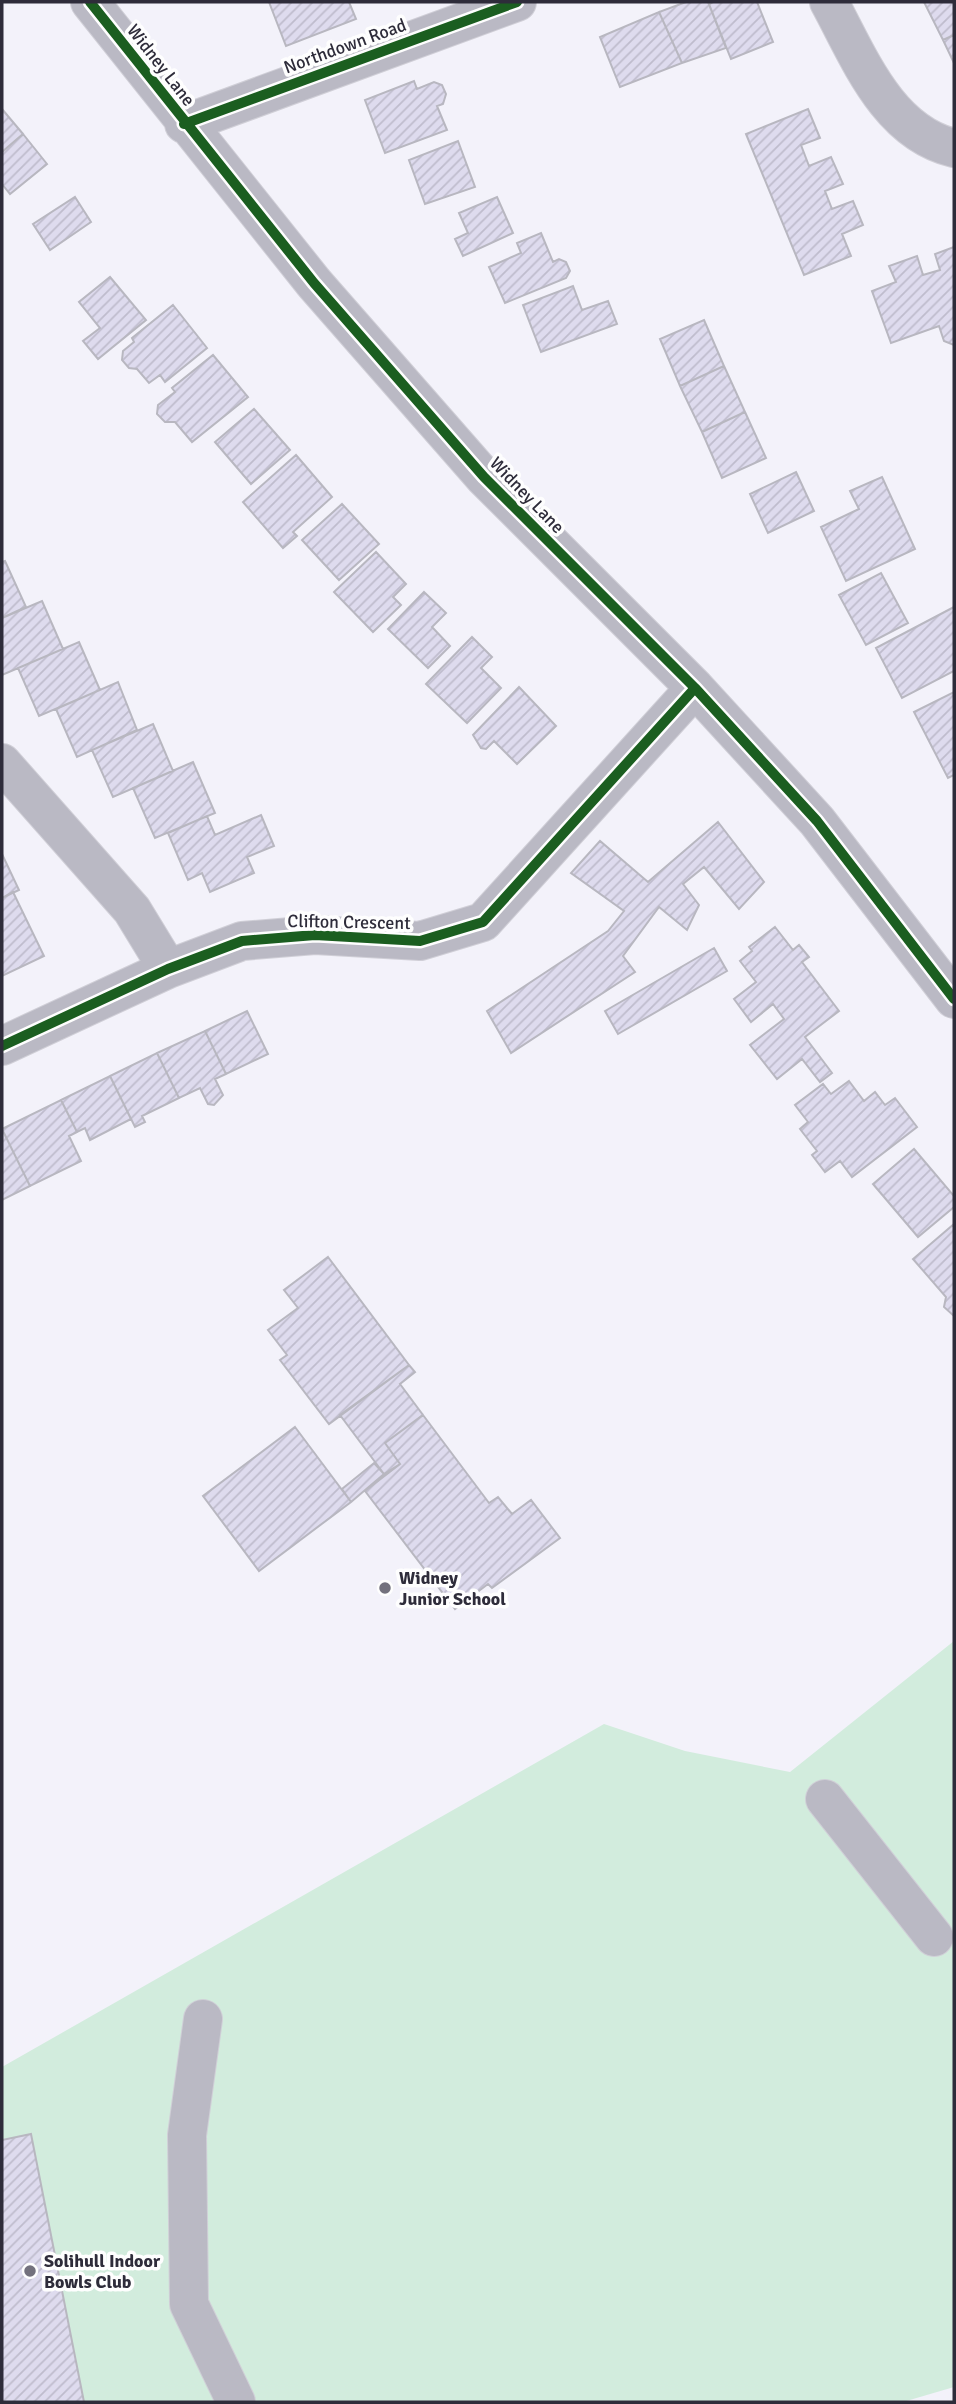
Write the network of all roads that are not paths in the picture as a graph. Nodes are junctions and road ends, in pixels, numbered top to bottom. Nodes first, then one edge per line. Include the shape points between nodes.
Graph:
1 (90, 2) edge
2 (517, 2) edge
3 (829, 2) edge
4 (184, 124) junction
5 (954, 148) edge
6 (695, 688) junction
7 (2, 763) edge
8 (168, 969) junction
9 (954, 999) edge
10 (2, 1046) edge
11 (825, 1798) dead end
12 (934, 1937) dead end
13 (203, 2019) dead end
14 (236, 2402) edge

1 - 4 street, Widney Lane
2 - 4 street, Northdown Road
3 - 5 street via 883,98 907,124
4 - 6 street, Widney Lane via 314,283 484,477
6 - 8 street, Clifton Crescent via 483,922 421,941 315,935 242,941
6 - 9 street, Widney Lane via 817,821
7 - 8 street via 132,911
8 - 10 street, Clifton Crescent
11 - 12 street
13 - 14 street via 187,2135 189,2304

